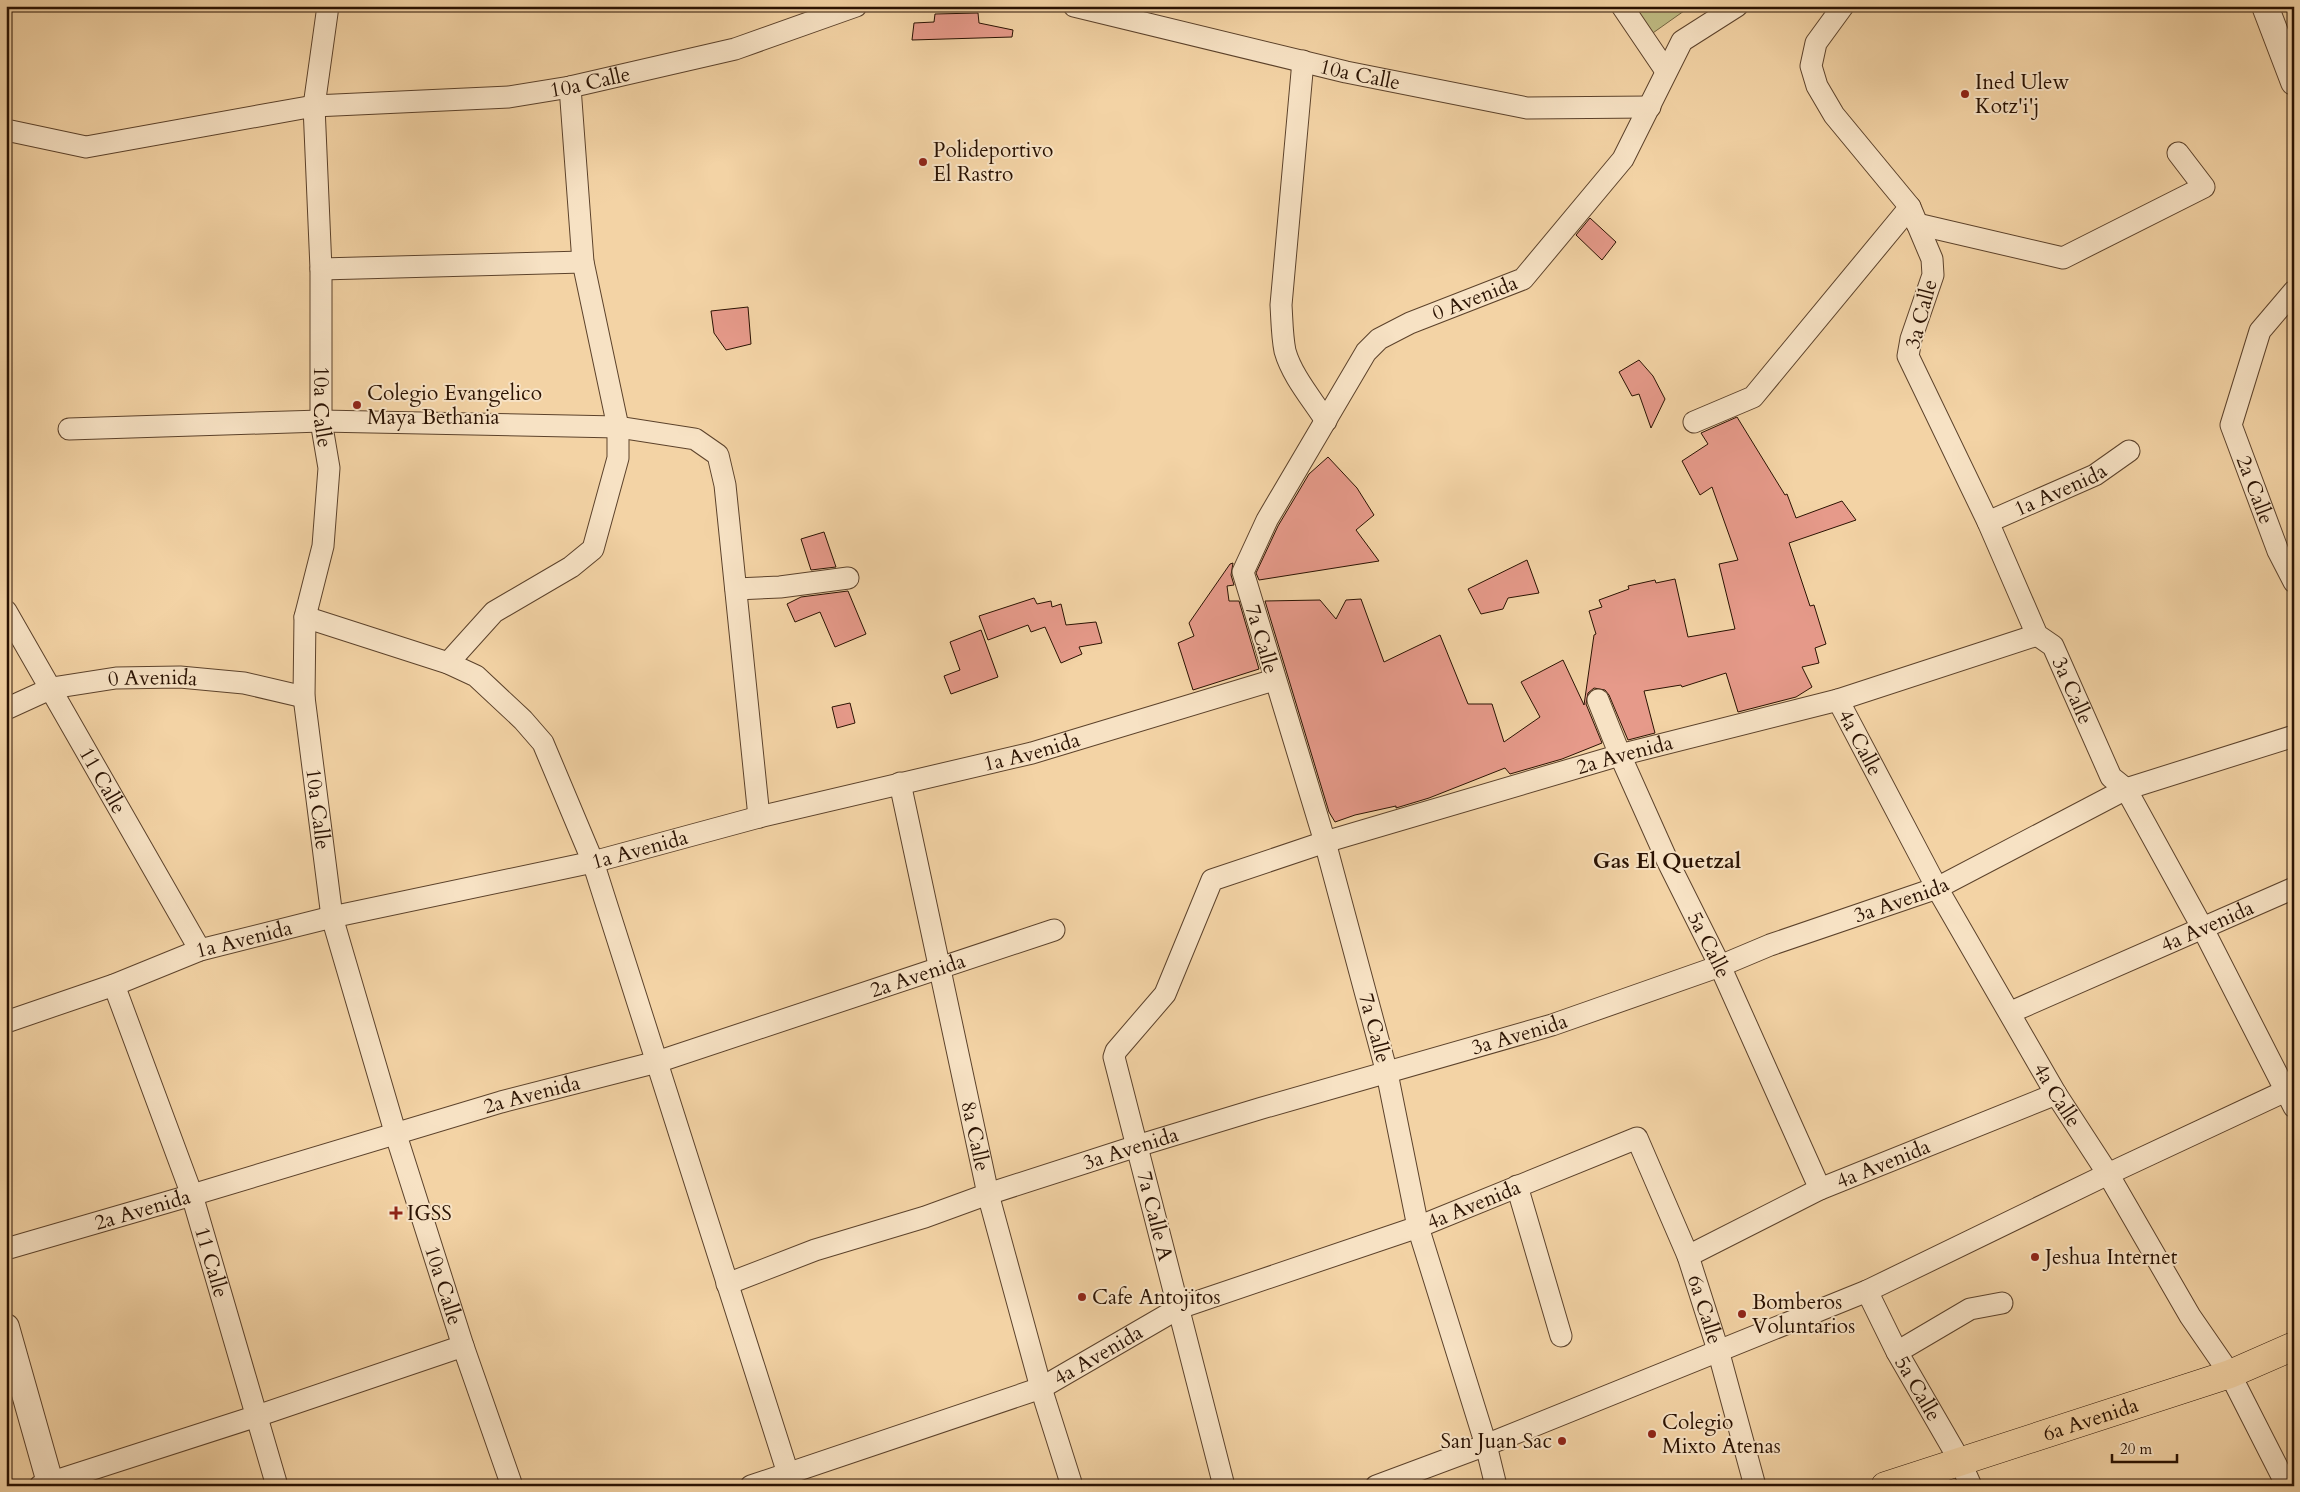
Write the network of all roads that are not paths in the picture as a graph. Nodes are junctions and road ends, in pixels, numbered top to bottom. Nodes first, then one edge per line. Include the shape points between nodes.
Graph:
1 (328, 6) edge
2 (856, 6) edge
3 (1074, 6) edge
4 (1622, 6) edge
5 (1737, 6) edge
6 (1843, 6) edge
7 (2265, 6) edge
8 (1302, 62) junction
9 (1666, 71) junction
10 (2294, 82) edge
11 (570, 87) junction
12 (314, 106) junction
13 (1650, 107) junction
14 (6, 130) edge
15 (2178, 153) dead end
16 (1913, 215) junction
17 (583, 262) junction
18 (321, 269) junction
19 (2294, 291) edge
20 (321, 421) junction
21 (1326, 421) junction
22 (1694, 422) dead end
23 (618, 427) junction
24 (69, 429) dead end
25 (2130, 451) dead end
26 (1988, 522) junction
27 (1243, 572) joint
28 (848, 578) dead end
29 (2294, 582) edge
30 (736, 589) junction
31 (6, 611) edge
32 (305, 617) junction
33 (2037, 635) junction
34 (448, 663) junction
35 (1274, 680) junction
36 (52, 688) junction
37 (304, 697) junction
38 (1598, 700) dead end
39 (1838, 700) junction
40 (6, 709) edge
41 (2294, 736) edge
42 (1620, 756) junction
43 (900, 783) junction
44 (2126, 789) junction
45 (760, 817) junction
46 (1325, 842) junction
47 (593, 862) junction
48 (1212, 880) joint
49 (1937, 888) junction
50 (2294, 888) edge
51 (332, 917) junction
52 (2202, 927) junction
53 (1054, 930) dead end
54 (200, 950) junction
55 (1720, 966) junction
56 (939, 968) junction
57 (114, 985) junction
58 (2010, 1012) junction
59 (6, 1022) edge
60 (658, 1062) junction
61 (1387, 1073) junction
62 (2056, 1094) junction
63 (2291, 1095) edge
64 (396, 1135) junction
65 (1637, 1138) joint
66 (1137, 1146) junction
67 (2108, 1174) junction
68 (1517, 1186) junction
69 (1820, 1189) junction
70 (988, 1194) junction
71 (192, 1196) junction
72 (1418, 1227) junction
73 (6, 1248) edge
74 (1688, 1256) junction
75 (727, 1284) junction
76 (1868, 1291) junction
77 (2002, 1302) dead end
78 (1179, 1308) junction
79 (6, 1327) edge
80 (1561, 1336) dead end
81 (463, 1346) junction
82 (2294, 1346) edge
83 (1718, 1350) junction
84 (1896, 1352) junction
85 (2230, 1374) junction
86 (1041, 1388) junction
87 (257, 1416) junction
88 (1486, 1445) junction
89 (1960, 1461) junction
90 (790, 1480) edge
91 (47, 1485) edge
92 (277, 1486) edge
93 (512, 1486) edge
94 (751, 1486) edge
95 (1072, 1486) edge
96 (1224, 1486) edge
97 (1376, 1486) edge
98 (1496, 1486) edge
99 (1755, 1486) edge
100 (1885, 1486) edge
101 (1971, 1486) edge
102 (2287, 1486) edge

1 - 12 street
2 - 11 street, 10a Calle via 735,49
3 - 8 street, 10a Calle
4 - 9 street
5 - 9 street, 0 Avenida via 1682,41
6 - 16 street, 3a Calle via 1816,43 1811,66 1817,86 1834,115
7 - 10 street
8 - 13 street, 10a Calle via 1527,108
8 - 21 street via 1282,320 1285,351 1293,370
9 - 13 street, 0 Avenida
11 - 12 street, 10a Calle via 509,97
11 - 17 street
12 - 14 street, 10a Calle via 86,147
12 - 18 street, 10a Calle
13 - 21 street, 0 Avenida via 1623,159 1523,280 1410,323 1379,339 1366,352
15 - 16 street via 2204,186 2063,258
16 - 22 street via 1753,397
16 - 26 street, 3a Calle via 1932,259 1933,275 1910,339 1908,356
17 - 18 street
17 - 23 street
18 - 20 street, 10a Calle
19 - 29 street, 2a Calle via 2260,330 2231,425 2278,551
20 - 23 street
20 - 24 street
20 - 32 street, 10a Calle via 329,468 324,546
21 - 27 street, 0 Avenida via 1267,520
23 - 30 street via 695,439 718,455 725,485
23 - 34 street via 618,458 593,549 571,567 494,612
25 - 26 street, 1a Avenida via 2095,476
26 - 33 street, 3a Calle
27 - 35 street, 7a Calle
28 - 30 street
30 - 45 street
31 - 36 street, 11 Calle
32 - 34 street
32 - 37 street, 10a Calle
33 - 39 street, 2a Avenida
33 - 44 street, 3a Calle via 2053,646 2111,777
34 - 47 street via 476,676 543,743
35 - 43 street, 1a Avenida via 1038,751
35 - 46 street, 7a Calle
36 - 37 street, 0 Avenida via 116,678 180,677 244,683
36 - 40 street, 0 Avenida
36 - 54 street, 11 Calle
37 - 51 street, 10a Calle
38 - 42 street, 5a Calle
39 - 42 street, 2a Avenida
39 - 49 street, 4a Calle
41 - 44 street, 3a Avenida
42 - 46 street, 2a Avenida
42 - 55 street, 5a Calle
43 - 45 street, 1a Avenida
43 - 56 street, 8a Calle
44 - 49 street, 3a Avenida
44 - 52 street, 3a Calle
45 - 47 street, 1a Avenida
46 - 48 street, 2a Avenida
46 - 61 street, 7a Calle
47 - 51 street, 1a Avenida
47 - 60 street
48 - 66 street, 7a Calle A via 1165,994 1114,1057
49 - 55 street, 3a Avenida via 1770,945
49 - 58 street, 4a Calle
50 - 52 street, 4a Avenida
51 - 54 street, 1a Avenida
51 - 64 street, 10a Calle
52 - 58 street, 4a Avenida
52 - 63 street, 3a Calle
53 - 56 street, 2a Avenida
54 - 57 street, 1a Avenida
55 - 61 street, 3a Avenida via 1552,1024
55 - 69 street, 5a Calle
56 - 60 street, 2a Avenida
56 - 70 street, 8a Calle
57 - 59 street, 1a Avenida
57 - 71 street, 11 Calle
58 - 62 street, 4a Calle
60 - 64 street, 2a Avenida via 501,1102
60 - 75 street
61 - 66 street, 3a Avenida
61 - 72 street, 7a Calle
62 - 67 street, 4a Calle
62 - 69 street, 4a Avenida
63 - 67 street
64 - 71 street, 2a Avenida
64 - 81 street, 10a Calle
65 - 68 street, 4a Avenida
65 - 74 street, 6a Calle
66 - 70 street, 3a Avenida
66 - 78 street, 7a Calle A
67 - 76 street
67 - 85 street, 4a Calle via 2190,1316
68 - 72 street, 4a Avenida
68 - 80 street
69 - 74 street, 4a Avenida
70 - 75 street, 3a Avenida via 815,1250
70 - 86 street, 8a Calle
71 - 73 street, 2a Avenida
71 - 87 street, 11 Calle
72 - 78 street, 4a Avenida
72 - 88 street, 7a Calle
74 - 83 street, 6a Calle
75 - 90 street
76 - 83 street
76 - 84 street, 5a Calle
77 - 84 street via 1970,1309
78 - 86 street, 4a Avenida
78 - 96 street, 7a Calle A
79 - 91 street
81 - 87 street
81 - 93 street, 10a Calle
82 - 85 main road, 6a Avenida
83 - 88 street
83 - 99 street, 6a Calle
84 - 89 street, 5a Calle
85 - 89 main road, 6a Avenida
85 - 102 street, 4a Calle
86 - 90 street, 4a Avenida via 909,1431
86 - 95 street, 8a Calle
87 - 91 street
87 - 92 street, 11 Calle
88 - 97 street
88 - 98 street, 7a Calle
89 - 100 main road, 6a Avenida
89 - 101 street, 5a Calle
90 - 94 street, 4a Avenida

